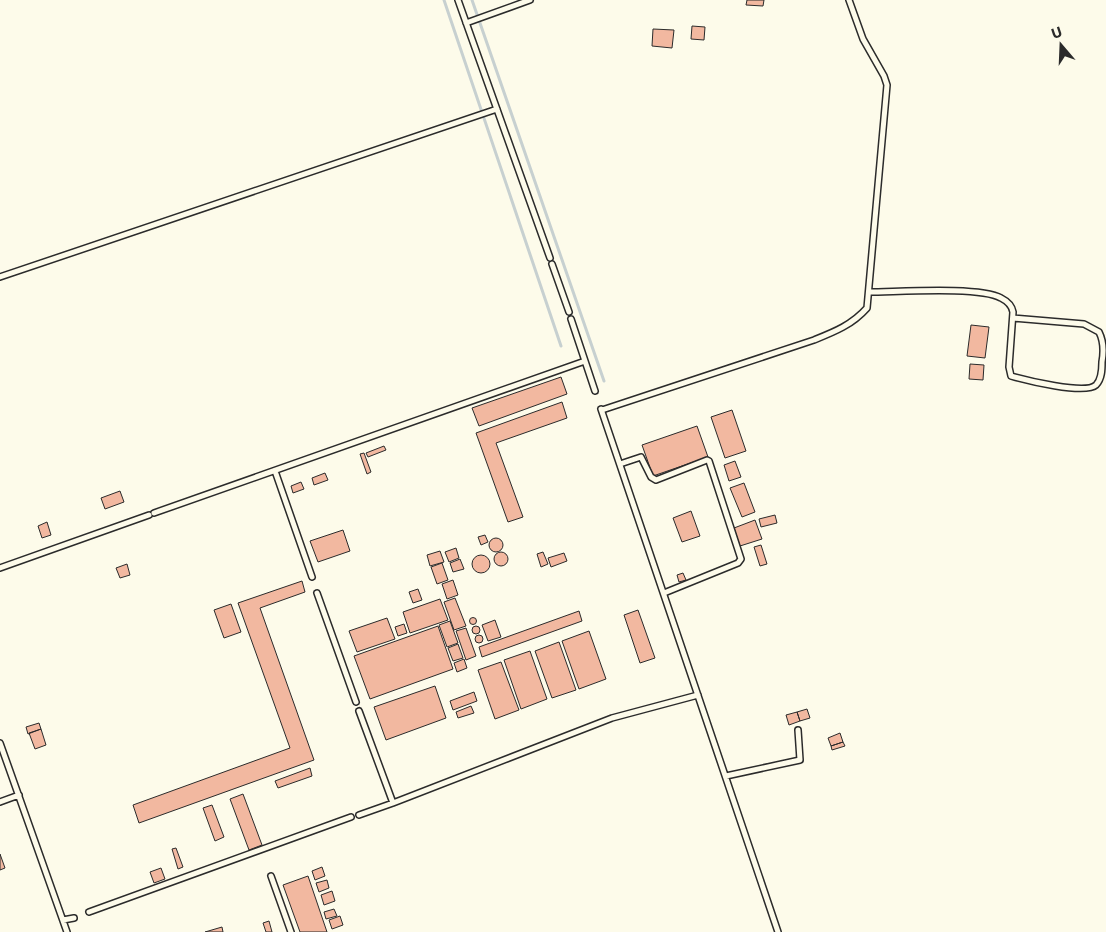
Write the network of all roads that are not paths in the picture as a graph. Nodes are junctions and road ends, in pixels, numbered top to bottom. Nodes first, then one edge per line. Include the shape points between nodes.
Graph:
1 (458, 0) edge
2 (530, 0) edge
3 (849, 0) edge
4 (466, 22) junction
5 (497, 109) junction
6 (0, 278) edge
7 (869, 292) junction
8 (568, 312) dead end
9 (1013, 318) junction
10 (571, 319) dead end
11 (585, 361) junction
12 (595, 391) dead end
13 (620, 464) junction
14 (274, 471) junction
15 (0, 568) edge
16 (312, 576) dead end
17 (317, 593) dead end
18 (664, 593) junction
19 (698, 695) junction
20 (356, 702) dead end
21 (359, 711) dead end
22 (798, 730) dead end
23 (0, 743) edge
24 (726, 776) junction
25 (19, 796) junction
26 (0, 802) edge
27 (393, 803) junction
28 (358, 815) dead end
29 (351, 817) dead end
30 (271, 876) dead end
31 (89, 912) dead end
32 (74, 918) dead end
33 (63, 920) junction
34 (67, 932) edge
35 (291, 932) edge
36 (778, 932) edge

1 - 4 lane
2 - 4 lane
3 - 7 lane via 863,39 887,85
4 - 5 lane
5 - 6 lane
5 - 8 lane
7 - 9 lane via 981,292 1001,298 1011,306
7 - 13 lane via 867,308 858,319 842,328 601,409
9 - 9 lane via 1011,376 1068,387 1096,384 1101,375 1104,346 1100,332 1084,324
10 - 11 lane
11 - 12 lane
11 - 14 lane
13 - 18 lane
13 - 18 lane via 641,457 651,478 656,480 709,461 741,559
14 - 15 lane
14 - 16 lane
17 - 20 lane
18 - 19 lane
19 - 24 lane
19 - 27 lane via 612,718
21 - 27 lane
22 - 24 lane via 800,760
23 - 25 lane
24 - 36 lane
25 - 26 lane
25 - 33 lane
27 - 28 lane
29 - 31 lane
30 - 35 lane
32 - 33 lane
33 - 34 lane

